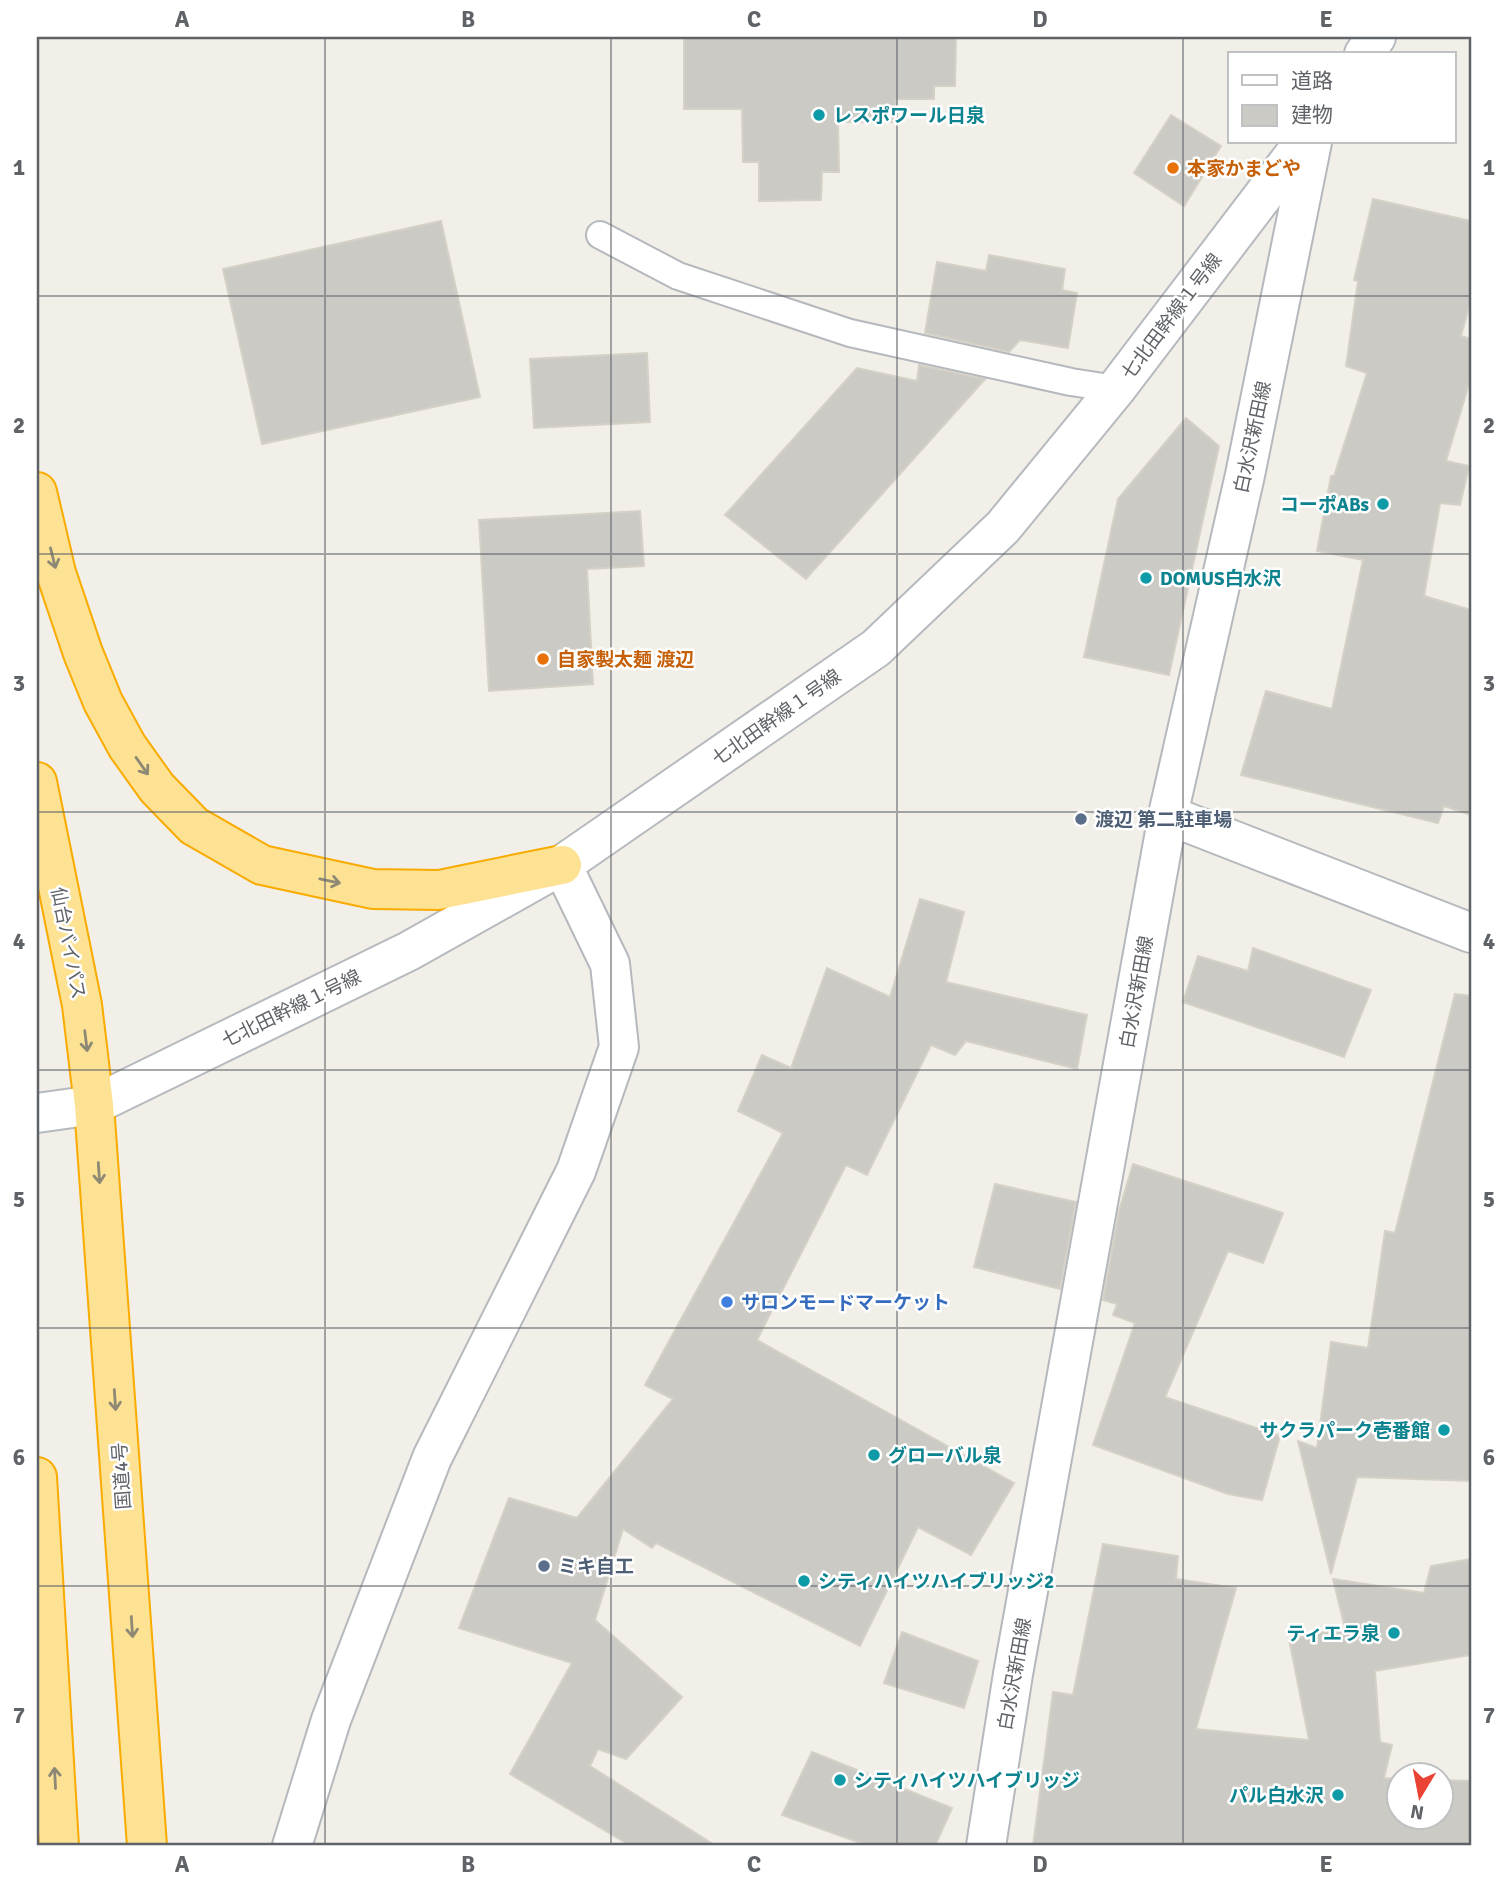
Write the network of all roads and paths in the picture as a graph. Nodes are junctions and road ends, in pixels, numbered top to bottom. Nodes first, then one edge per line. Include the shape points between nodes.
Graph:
1 (1376, 37) edge
2 (1365, 52) edge
3 (1302, 144) edge
4 (1312, 144) edge
5 (600, 235) dead end
6 (1116, 389) junction
7 (37, 492) edge
8 (37, 782) edge
9 (1168, 815) junction
10 (562, 865) junction
11 (1471, 933) edge
12 (94, 1105) junction
13 (37, 1113) edge
14 (37, 1477) edge
15 (59, 1846) edge
16 (148, 1846) edge
17 (292, 1846) edge
18 (986, 1846) edge

1 - 2 street
3 - 6 street, 七北田幹線１号線
4 - 9 street, 白水沢新田線 via 1245,475
5 - 6 lane via 678,276 850,333
6 - 10 street, 七北田幹線１号線 via 1003,527 876,648
7 -> 10 highway via 56,573 103,702 157,788 194,826 262,865 373,890 439,890
8 -> 12 highway, 仙台バイパス via 82,1004
9 - 11 street
9 - 18 street, 白水沢新田線
10 - 12 street, 七北田幹線１号線 via 409,951
10 - 17 street via 610,964 619,1047 576,1171 432,1458 331,1720
12 - 13 street, 七北田幹線１号線
12 -> 16 highway, 国道4号
15 -> 14 highway

